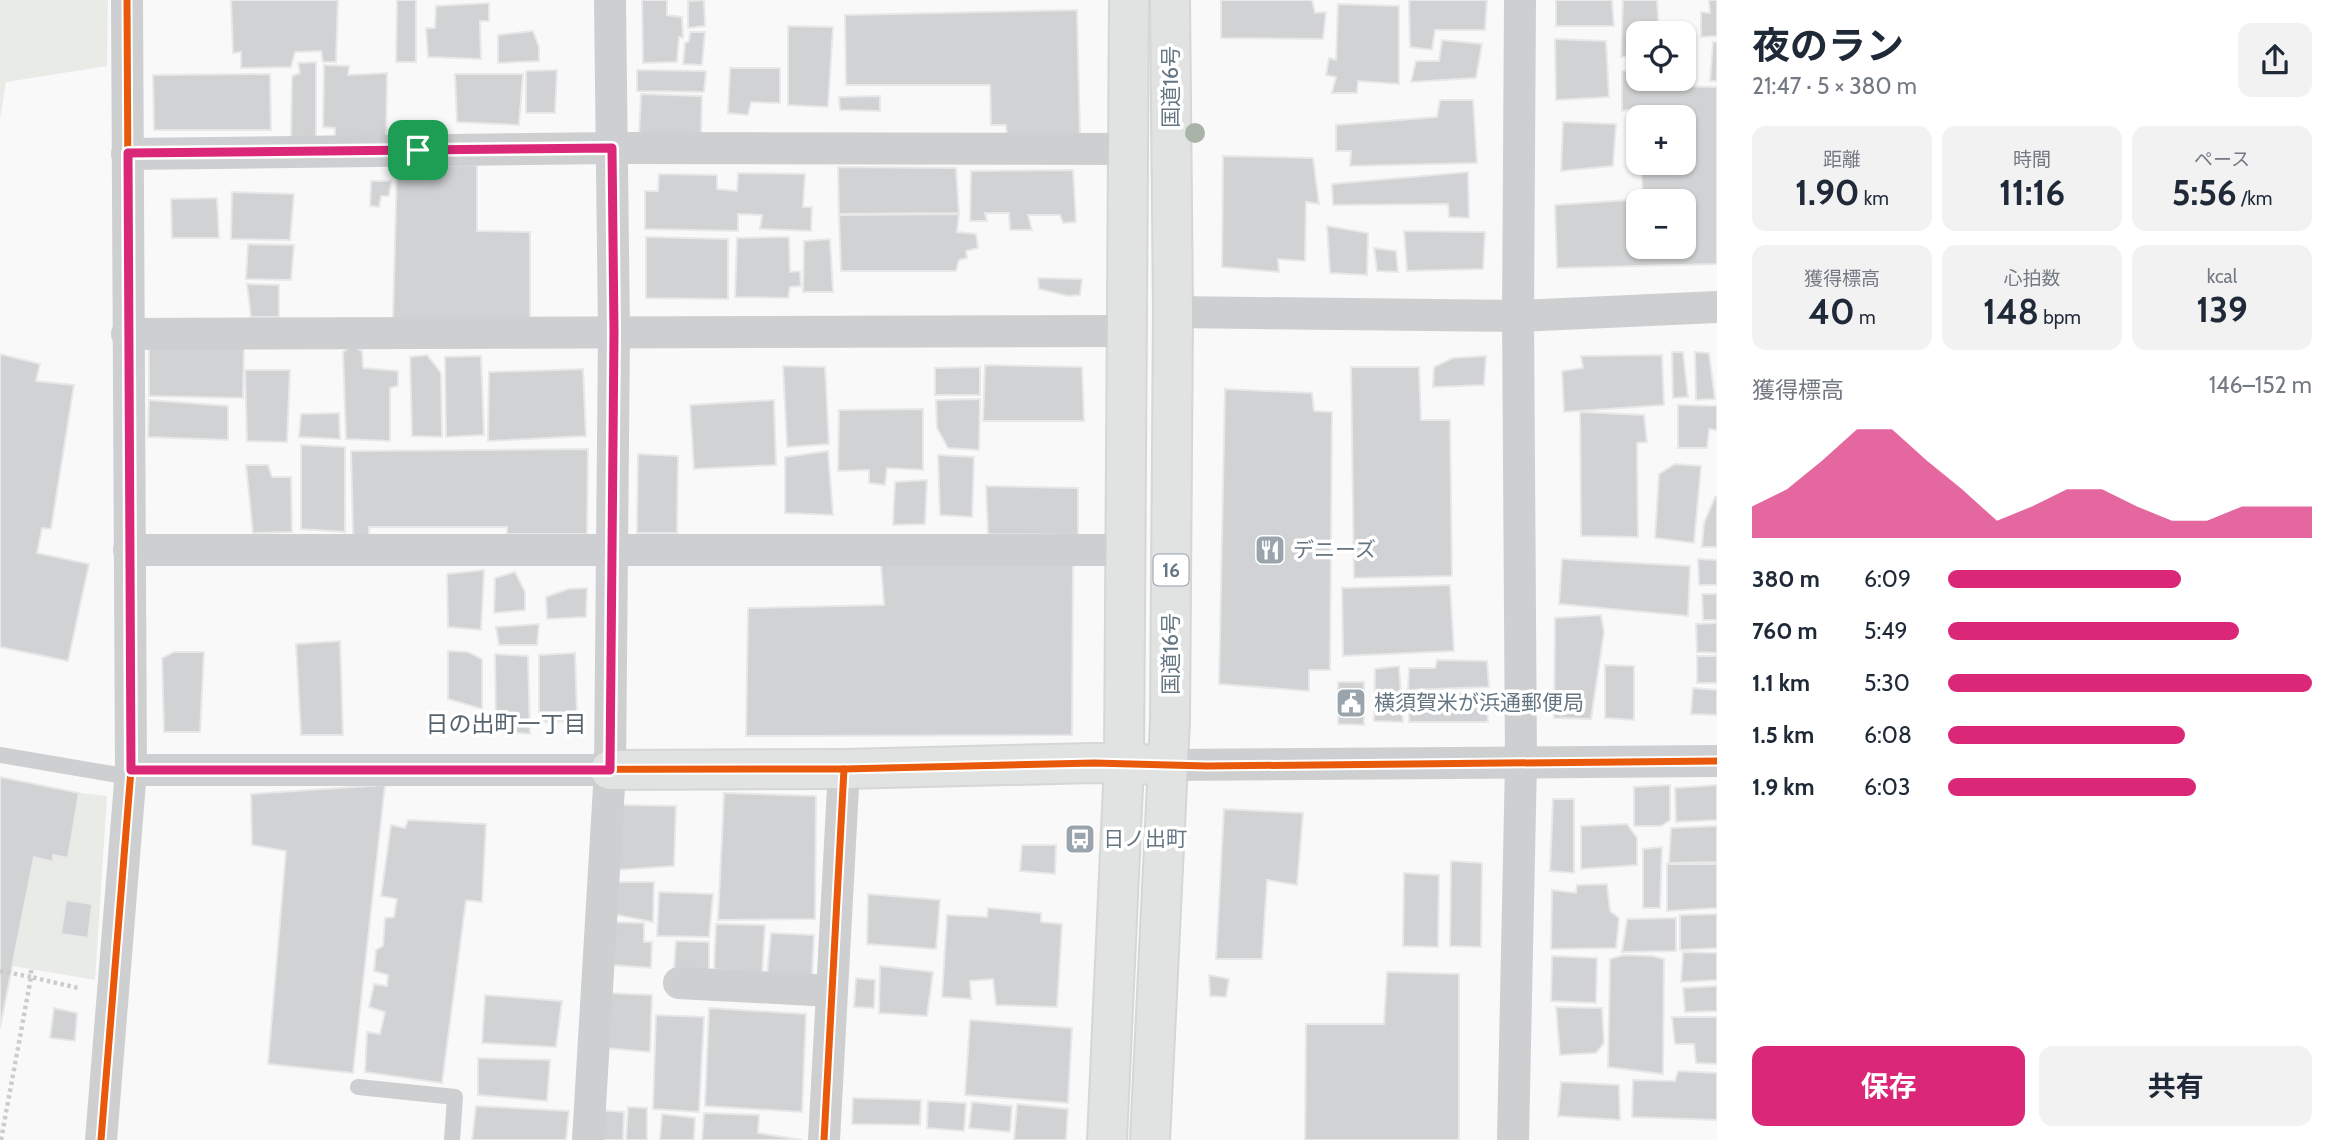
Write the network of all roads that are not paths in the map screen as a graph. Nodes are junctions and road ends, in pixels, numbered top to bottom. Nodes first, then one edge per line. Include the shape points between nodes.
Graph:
1 (127, 0) edge
2 (610, 0) edge
3 (1129, 0) edge
4 (1170, 0) edge
5 (1520, 0) edge
6 (612, 148) junction
7 (1128, 149) junction
8 (128, 153) junction
9 (1717, 307) edge
10 (1173, 312) junction
11 (1518, 316) junction
12 (1127, 331) junction
13 (614, 332) junction
14 (127, 334) junction
15 (1126, 550) junction
16 (129, 551) junction
17 (612, 551) junction
18 (0, 755) edge
19 (1717, 761) edge
20 (1521, 762) junction
21 (1124, 764) junction
22 (1168, 765) junction
23 (844, 769) junction
24 (610, 770) junction
25 (130, 773) junction
26 (679, 983) dead end
27 (832, 991) junction
28 (358, 1087) dead end
29 (101, 1140) edge
30 (452, 1140) edge
31 (588, 1140) edge
32 (824, 1140) edge
33 (1107, 1140) edge
34 (1150, 1140) edge
35 (1513, 1140) edge

1 - 8 street
2 - 6 street
3 - 7 main road, 国道16号 / 16
4 - 10 main road, 国道16号 / 16
5 - 11 street
6 - 7 street
6 - 8 street
6 - 13 street
7 - 12 main road, 国道16号 / 16
8 - 14 street
9 - 11 street
10 - 11 street
10 - 22 main road, 国道16号 / 16
11 - 20 street
12 - 13 street
12 - 15 main road, 国道16号 / 16
13 - 14 street
13 - 17 street
14 - 16 street
15 - 17 street
15 - 21 main road, 国道16号 / 16
16 - 17 street
16 - 25 street
17 - 24 street
18 - 25 lane
19 - 20 street
20 - 22 street
20 - 35 street
21 - 22 main road
21 - 23 main road
21 - 33 main road, 国道16号 / 16
22 - 34 main road, 国道16号 / 16
23 - 24 main road
23 - 27 street
24 - 25 street
24 - 31 street
25 - 29 street
26 - 27 street
27 - 32 street
28 - 30 lane via 455,1097

